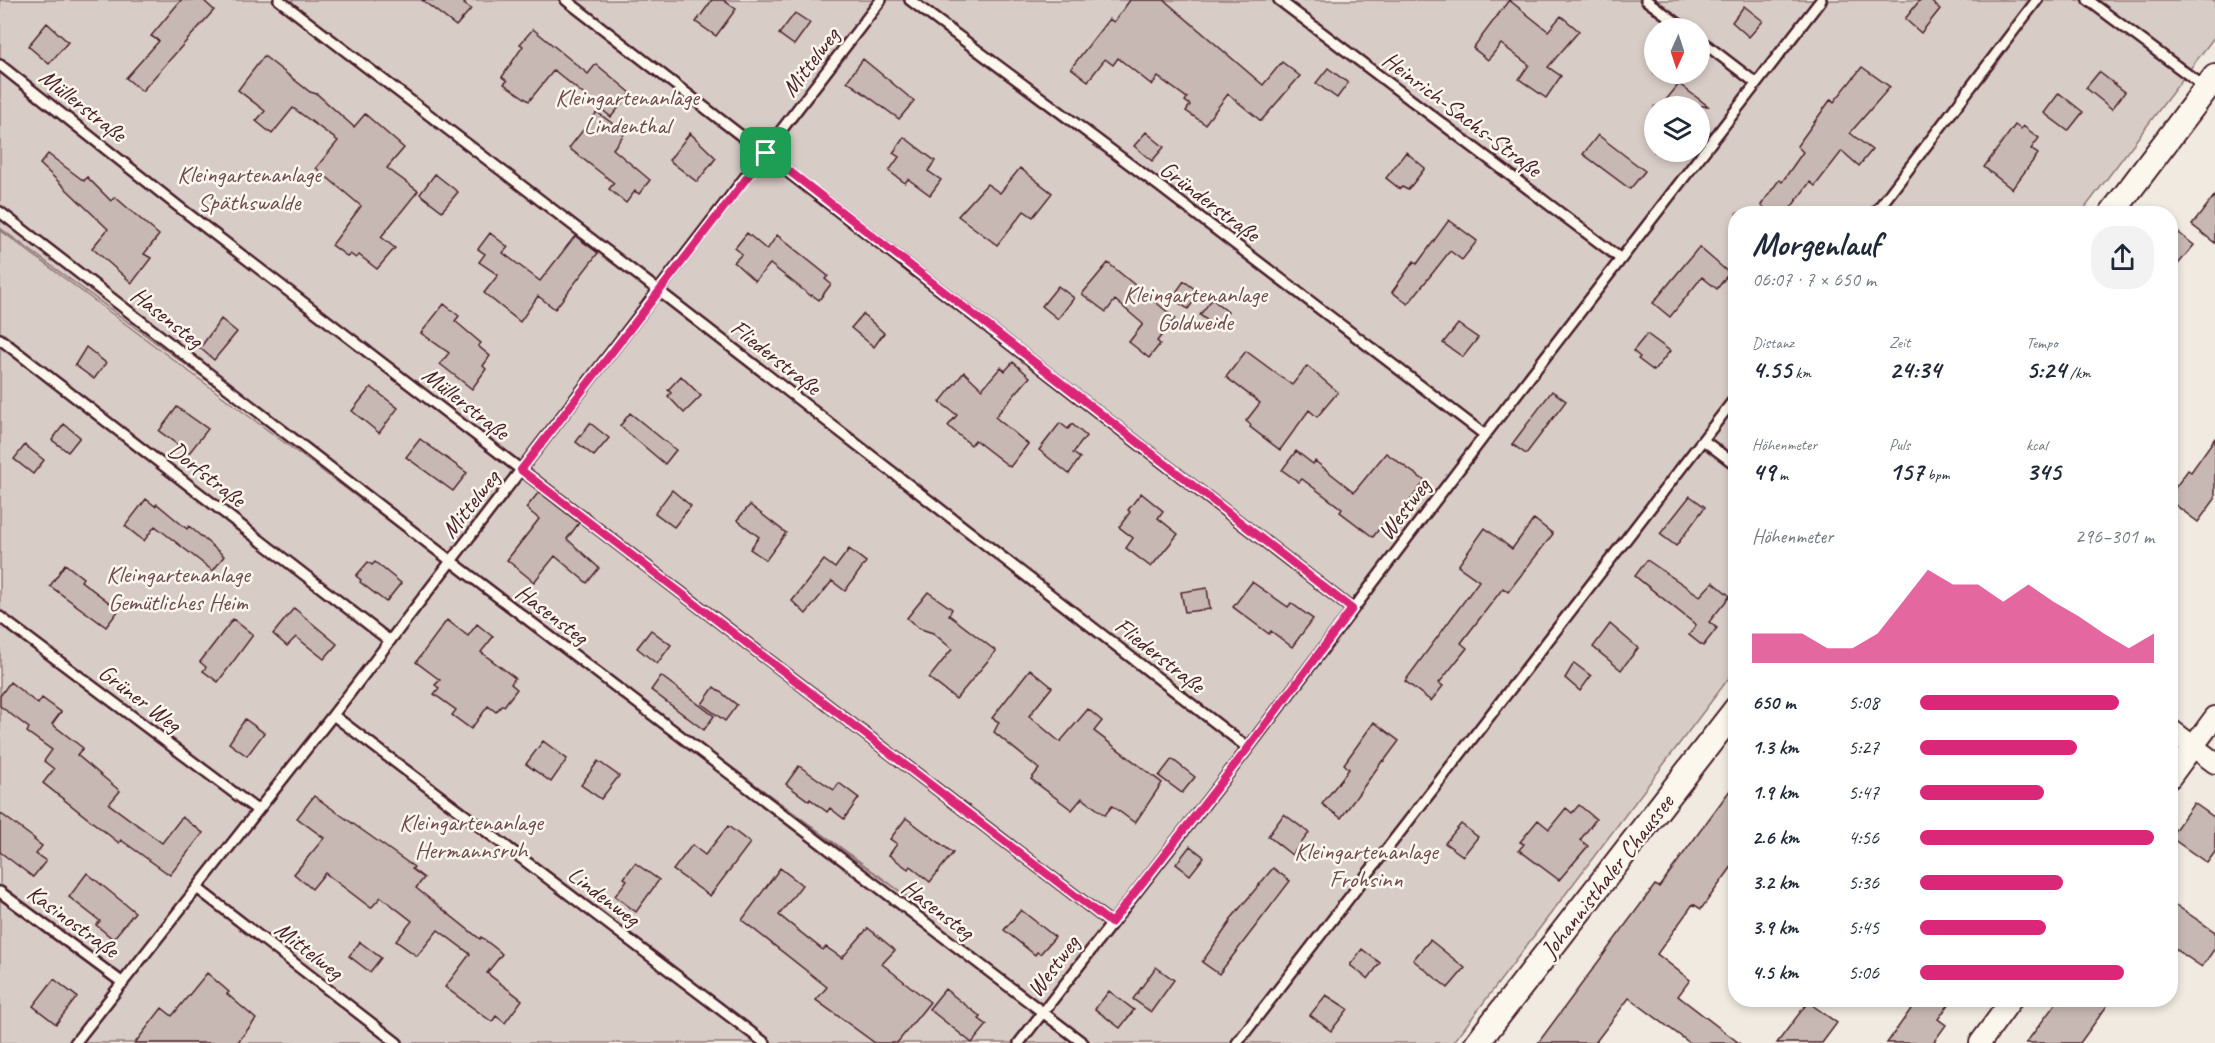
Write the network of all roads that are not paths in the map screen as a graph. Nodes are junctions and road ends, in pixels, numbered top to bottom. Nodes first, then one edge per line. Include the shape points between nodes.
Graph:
1 (279, 0) edge
2 (566, 0) edge
3 (881, 0) edge
4 (910, 0) edge
5 (1279, 0) edge
6 (1646, 0) edge
7 (1821, 0) edge
8 (2037, 0) edge
9 (2088, 0) edge
10 (1670, 18) edge
11 (1710, 48) edge
12 (0, 65) edge
13 (1756, 83) junction
14 (2211, 83) edge
15 (766, 153) junction
16 (1880, 206) edge
17 (2117, 206) edge
18 (0, 212) edge
19 (1621, 259) junction
20 (659, 291) junction
21 (0, 339) edge
22 (1728, 407) edge
23 (1485, 435) junction
24 (1703, 440) junction
25 (1728, 459) edge
26 (521, 470) junction
27 (451, 561) junction
28 (1352, 609) junction
29 (0, 616) edge
30 (390, 640) junction
31 (333, 715) junction
32 (2215, 717) edge
33 (1728, 718) edge
34 (2178, 735) edge
35 (2193, 747) junction
36 (1248, 748) junction
37 (2215, 763) edge
38 (2178, 767) edge
39 (257, 810) junction
40 (197, 888) junction
41 (0, 892) edge
42 (1111, 923) junction
43 (123, 983) junction
44 (2006, 1007) edge
45 (1042, 1013) junction
46 (75, 1043) edge
47 (397, 1043) edge
48 (765, 1043) edge
49 (1019, 1043) edge
50 (1083, 1043) edge
51 (1237, 1043) edge
52 (1477, 1043) edge
53 (1980, 1043) edge

1 - 20 lane, Fliederstraße
2 - 15 lane
3 - 15 lane, Mittelweg
4 - 23 lane, Gründerstraße
5 - 19 lane, Heinrich-Sachs-Straße
6 - 10 lane
7 - 13 lane, Westweg
8 - 16 lane
9 - 14 lane
11 - 13 lane
12 - 26 lane, Müllerstraße
13 - 19 lane, Westweg
14 - 17 street
15 - 20 lane, Mittelweg
15 - 28 lane
18 - 27 lane, Hasensteg
19 - 23 lane, Westweg
20 - 26 lane, Mittelweg
20 - 36 lane, Fliederstraße
21 - 30 lane, Dorfstraße
22 - 24 lane
23 - 28 lane, Westweg
24 - 25 lane
24 - 51 lane
26 - 27 lane, Mittelweg
26 - 42 lane, Müllerstraße
27 - 30 lane, Mittelweg
27 - 45 lane, Hasensteg
28 - 36 lane, Westweg
29 - 39 lane, Grüner Weg
30 - 31 lane, Mittelweg
31 - 39 lane, Mittelweg
31 - 48 lane, Lindenweg
32 - 35 street
33 - 52 street, Johannisthaler Chaussee
34 - 35 street
35 - 37 street
35 - 38 street
36 - 42 lane, Westweg
39 - 40 lane, Mittelweg
40 - 43 lane, Mittelweg
40 - 47 lane, Mittelweg
41 - 43 lane, Kasinostraße
42 - 45 lane, Westweg
43 - 46 lane, Mittelweg
44 - 53 street
45 - 49 lane, Westweg
45 - 50 lane, Hasensteg

